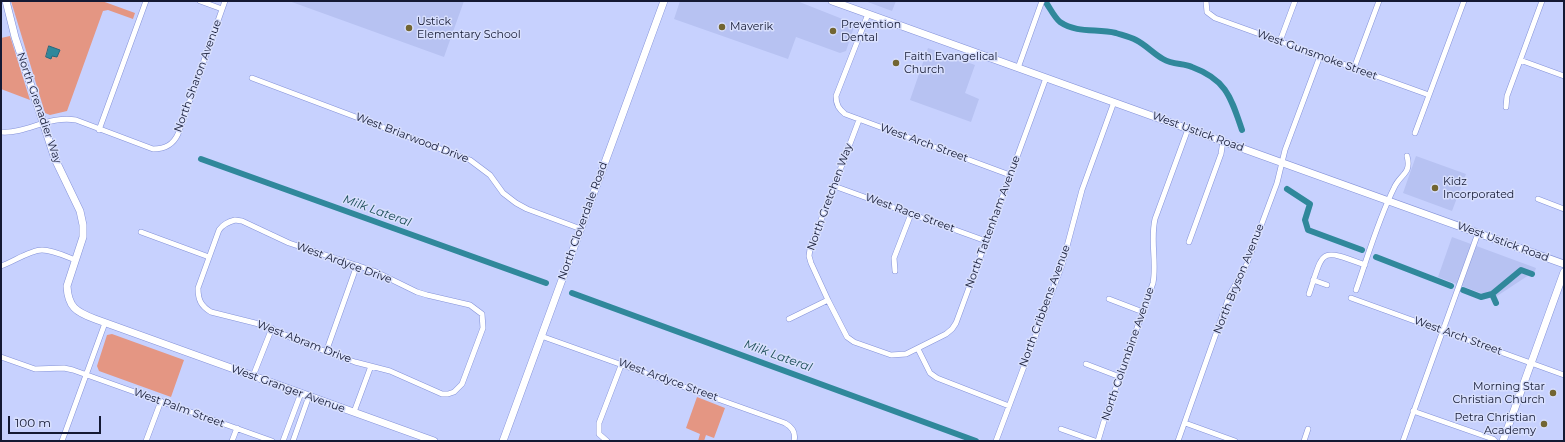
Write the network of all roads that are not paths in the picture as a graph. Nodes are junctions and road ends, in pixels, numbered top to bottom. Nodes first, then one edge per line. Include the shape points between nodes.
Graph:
1 (6, 1) edge
2 (146, 1) edge
3 (200, 1) edge
4 (225, 1) edge
5 (664, 1) edge
6 (832, 1) edge
7 (1042, 1) edge
8 (1206, 1) edge
9 (1295, 1) edge
10 (1379, 1) edge
11 (1464, 1) edge
12 (1542, 1) edge
13 (222, 9) junction
14 (868, 14) junction
15 (1280, 42) junction
16 (1320, 56) junction
17 (1520, 60) junction
18 (1018, 68) junction
19 (1354, 68) junction
20 (1564, 76) edge
21 (252, 78) dead end
22 (1046, 78) junction
23 (1429, 95) junction
24 (1114, 102) junction
25 (1506, 107) dead end
26 (859, 120) junction
27 (44, 122) junction
28 (1188, 129) junction
29 (99, 130) junction
30 (1, 132) edge
31 (1415, 133) dead end
32 (1223, 141) junction
33 (1407, 156) dead end
34 (1282, 163) junction
35 (1010, 175) junction
36 (834, 186) junction
37 (1538, 199) dead end
38 (1388, 201) junction
39 (1564, 209) edge
40 (910, 214) junction
41 (581, 229) junction
42 (141, 232) dead end
43 (1478, 233) junction
44 (986, 241) junction
45 (1189, 242) dead end
46 (210, 257) junction
47 (75, 260) junction
48 (1564, 264) edge
49 (357, 265) junction
50 (1365, 265) junction
51 (1, 266) edge
52 (895, 271) dead end
53 (1564, 272) edge
54 (1313, 280) junction
55 (1327, 285) dead end
56 (1356, 290) dead end
57 (1309, 294) dead end
58 (1351, 298) dead end
59 (1109, 299) dead end
60 (828, 300) junction
61 (71, 304) joint
62 (1143, 312) junction
63 (789, 319) dead end
64 (105, 323) junction
65 (272, 328) junction
66 (1442, 331) junction
67 (541, 336) junction
68 (918, 348) junction
69 (326, 352) junction
70 (1, 357) edge
71 (1532, 362) junction
72 (622, 363) junction
73 (1086, 364) dead end
74 (371, 366) junction
75 (87, 374) junction
76 (253, 376) junction
77 (1564, 376) edge
78 (1120, 377) junction
79 (454, 392) joint
80 (301, 393) junction
81 (310, 396) junction
82 (161, 401) junction
83 (1010, 406) junction
84 (1414, 411) junction
85 (354, 412) junction
86 (1185, 423) junction
87 (236, 428) junction
88 (1061, 429) dead end
89 (1308, 429) dead end
90 (62, 441) edge
91 (146, 441) edge
92 (232, 441) edge
93 (272, 441) edge
94 (283, 441) edge
95 (293, 441) edge
96 (434, 441) edge
97 (503, 441) edge
98 (607, 441) edge
99 (794, 441) edge
100 (996, 441) edge
101 (1095, 441) edge
102 (1098, 441) edge
103 (1178, 441) edge
104 (1235, 441) edge
105 (1304, 441) edge
106 (1403, 441) edge
107 (1495, 441) edge
108 (1503, 441) edge

1 - 27 main road, North Grenadier Way via 15,37
2 - 29 street
3 - 13 street
4 - 13 street, North Sharon Avenue
5 - 41 main road, North Cloverdale Road
6 - 14 main road, West Ustick Road
7 - 18 street
8 - 15 street, West Gunsmoke Street via 1207,12 1215,18
9 - 15 street
10 - 19 street
11 - 23 street
12 - 17 street
13 - 29 street, North Sharon Avenue via 175,140 165,147 153,149
14 - 18 main road, West Ustick Road
14 - 26 street, West Arch Street via 836,96 839,109
15 - 16 street, West Gunsmoke Street
16 - 19 street, West Gunsmoke Street
16 - 34 street, North Bryson Avenue
17 - 20 street
17 - 25 street via 1507,96
18 - 22 main road, West Ustick Road
19 - 23 street, West Gunsmoke Street
21 - 41 street, West Briarwood Drive via 470,160 490,175 503,193 516,203
22 - 24 main road, West Ustick Road
22 - 35 street, North Tattenham Avenue
23 - 31 street
24 - 28 main road, West Ustick Road
24 - 83 street, North Cribbens Avenue via 1082,190 1062,265
26 - 35 street, West Arch Street
26 - 36 street, North Gretchen Way
27 - 29 street via 71,119
27 - 30 street via 13,132
27 - 47 main road, North Grenadier Way via 55,158 82,218 83,237
28 - 32 main road, West Ustick Road
28 - 62 street, North Columbine Avenue via 1155,219 1152,240 1154,276
32 - 34 main road, West Ustick Road
32 - 45 street via 1221,154
33 - 38 street via 1409,166 1395,185
34 - 38 main road, West Ustick Road
34 - 86 street, North Bryson Avenue via 1280,175 1246,266 1230,294
35 - 44 street, North Tattenham Avenue
36 - 40 street, West Race Street
36 - 60 street, North Gretchen Way via 809,256
37 - 39 street
38 - 43 main road, West Ustick Road
38 - 50 street
40 - 44 street, West Race Street
40 - 52 street via 894,258
41 - 67 main road, North Cloverdale Road
42 - 46 street
43 - 48 main road, West Ustick Road
43 - 66 street
44 - 68 street, North Tattenham Avenue via 956,323 952,329
46 - 49 street, West Ardyce Drive via 222,225 242,221 289,243
46 - 65 street, West Abram Drive via 198,288 200,303 211,312
47 - 51 street via 42,250
47 - 61 main road, North Grenadier Way via 67,286
49 - 69 street
49 - 79 street, West Ardyce Drive via 428,295 470,305 482,314 483,328 462,384
50 - 54 street via 1326,255 1320,260
50 - 56 street
53 - 71 main road
54 - 55 street
54 - 57 street
58 - 66 street, West Arch Street
59 - 62 street
60 - 63 street
60 - 68 street, North Gretchen Way via 843,331 854,342 890,355 906,354
61 - 64 main road, West Granger Avenue via 83,314
62 - 78 street, North Columbine Avenue
64 - 75 street
64 - 76 main road, West Granger Avenue
65 - 69 street, West Abram Drive
65 - 76 street
66 - 71 street, West Arch Street
66 - 84 street
67 - 72 street, West Ardyce Street
67 - 97 main road, North Cloverdale Road
68 - 83 street via 930,373 937,378
69 - 74 street, West Abram Drive
70 - 75 street, West Palm Street via 35,369 64,368
71 - 77 street, West Arch Street
71 - 108 main road
72 - 98 street via 599,423 599,434
72 - 99 street, West Ardyce Street via 785,423 793,429
73 - 78 street
74 - 79 street, West Abram Drive via 390,371 442,394
74 - 85 street
75 - 82 street, West Palm Street
75 - 90 street
76 - 80 main road, West Granger Avenue
78 - 102 street, North Columbine Avenue
80 - 81 main road, West Granger Avenue
80 - 94 street
81 - 85 main road, West Granger Avenue
81 - 95 street
82 - 87 street, West Palm Street
82 - 91 street
83 - 100 street, North Cribbens Avenue
84 - 106 street
84 - 107 street
85 - 96 main road, West Granger Avenue
86 - 103 street, North Bryson Avenue
86 - 104 street
87 - 92 street
87 - 93 street, West Palm Street
88 - 101 street
89 - 105 street

